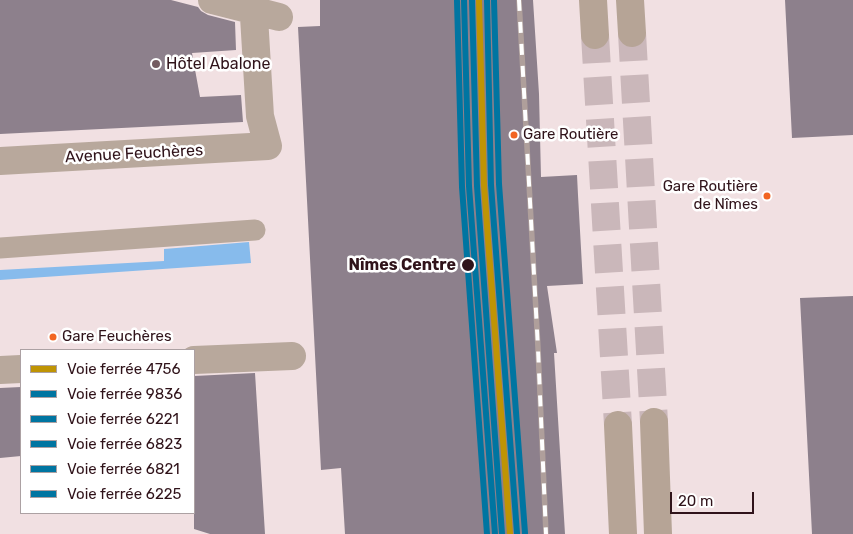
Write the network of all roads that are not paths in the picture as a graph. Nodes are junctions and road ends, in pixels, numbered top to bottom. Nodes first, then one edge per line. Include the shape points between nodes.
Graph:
1 (212, 0) edge
2 (593, 0) edge
3 (630, 0) edge
4 (262, 9) edge
5 (632, 33) tunnel mouth
6 (595, 36) tunnel mouth
7 (0, 161) edge
8 (255, 230) dead end
9 (0, 248) edge
10 (292, 356) dead end
11 (195, 360) edge
12 (20, 369) edge
13 (0, 370) edge
14 (654, 422) tunnel mouth
15 (618, 425) tunnel mouth
16 (623, 534) edge
17 (658, 534) edge

1 - 4 street
2 - 6 main road
3 - 5 main road
4 - 7 street, Avenue Feuchères via 260,116 268,146
8 - 9 street
10 - 11 street
12 - 13 street
14 - 17 main road
15 - 16 main road

